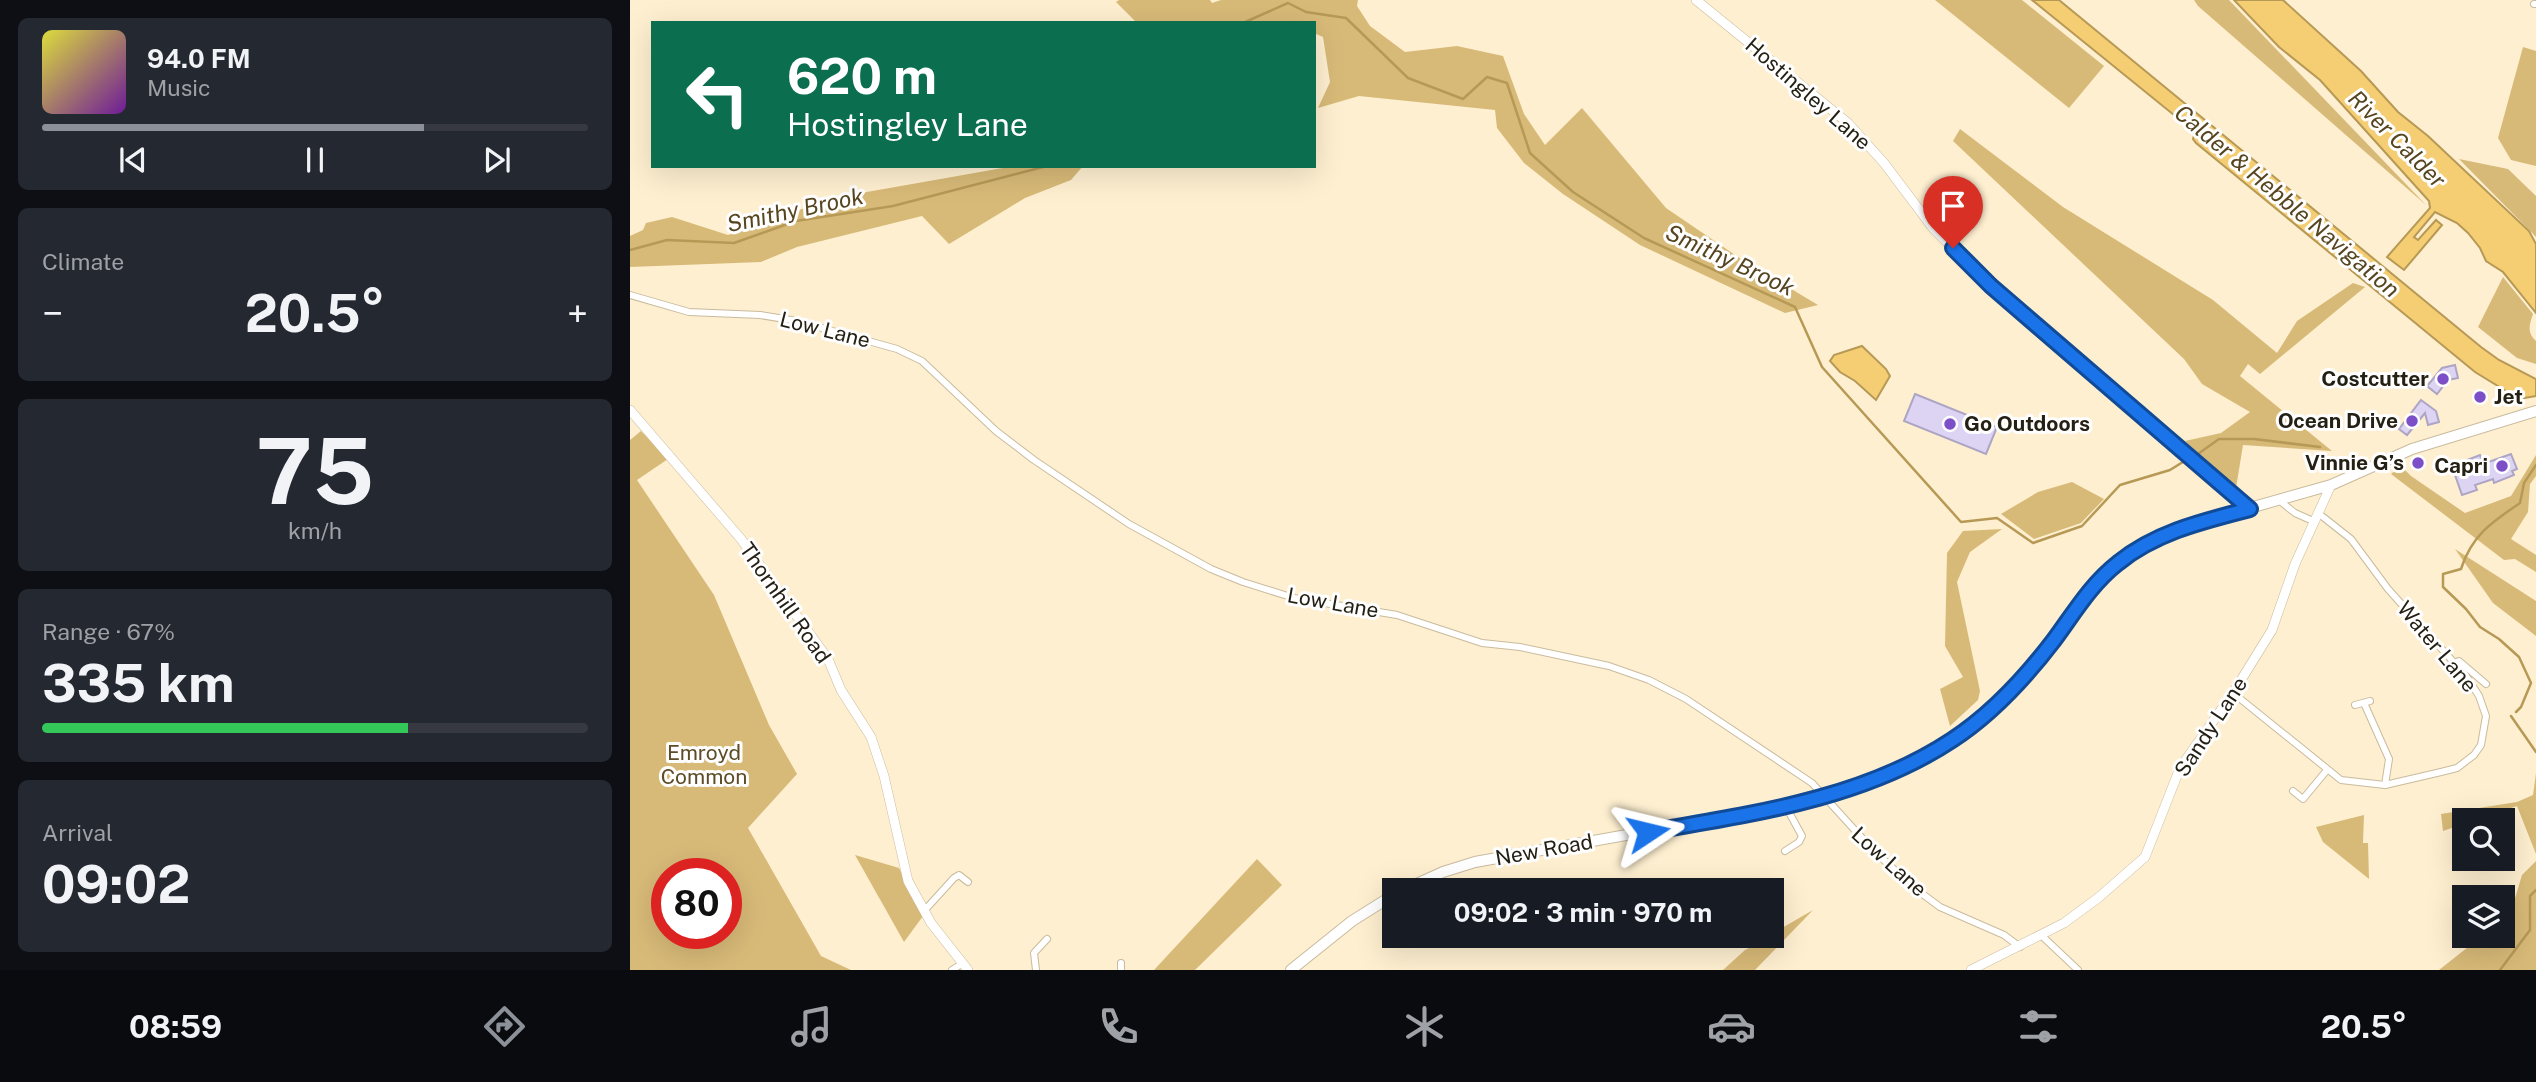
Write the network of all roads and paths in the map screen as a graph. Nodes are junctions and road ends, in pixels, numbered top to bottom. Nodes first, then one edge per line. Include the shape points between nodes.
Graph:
1 (1696, 0) edge
2 (630, 295) edge
3 (630, 410) edge
4 (2536, 411) edge
5 (2331, 485) junction
6 (2280, 501) junction
7 (2250, 509) junction
8 (2315, 517) junction
9 (2454, 663) junction
10 (2486, 684) dead end
11 (2233, 693) junction
12 (2355, 705) dead end
13 (2327, 770) junction
14 (2385, 785) junction
15 (2294, 791) dead end
16 (1825, 795) junction
17 (2303, 799) junction
18 (1785, 805) junction
19 (2297, 805) dead end
20 (1786, 851) dead end
21 (1430, 878) edge
22 (968, 882) dead end
23 (1382, 902) edge
24 (924, 911) junction
25 (2041, 935) junction
26 (1047, 939) dead end
27 (2020, 947) junction
28 (965, 966) edge
29 (952, 970) edge
30 (1036, 970) edge
31 (1291, 970) edge
32 (1971, 970) edge
33 (2078, 970) edge

1 - 7 street, Hostingley Lane via 1848,123 1933,228 1991,286
2 - 16 street, Low Lane via 689,312 797,321 897,349 922,361 1034,460 1129,524 1211,569 1294,598 1375,610 1482,643 1573,657 1649,680 1686,699
3 - 24 street, Thornhill Road via 741,539 828,659 841,690 871,737 900,857
4 - 5 highway, New Road via 2412,449
5 - 6 highway, New Road
5 - 8 street, Sandy Lane
6 - 7 highway, New Road
6 - 8 street, Water Lane via 2295,513
7 - 16 highway, New Road via 2140,547 2100,578 2019,683 1971,726 1913,763
8 - 9 street, Water Lane via 2351,539
8 - 11 street, Sandy Lane via 2272,630
9 - 10 street via 2459,661
9 - 14 street, Water Lane via 2483,706 2486,716 2481,745 2457,768
11 - 13 street, Water Lane
11 - 25 street, Sandy Lane via 2180,768 2145,857 2098,898
12 - 14 street via 2367,702 2389,759
13 - 14 street, Water Lane via 2341,780
13 - 17 street
15 - 17 street
16 - 18 highway, New Road
16 - 27 street, Low Lane via 1913,887 1940,907 2004,935
17 - 19 street
18 - 20 street via 1802,836
18 - 21 highway, New Road via 1475,862
22 - 24 street via 954,878
23 - 31 highway
24 - 28 street, Thornhill Road
25 - 27 street, Sandy Lane
25 - 33 street
26 - 30 street via 1034,953
27 - 32 street, Sandy Lane
28 - 29 street

